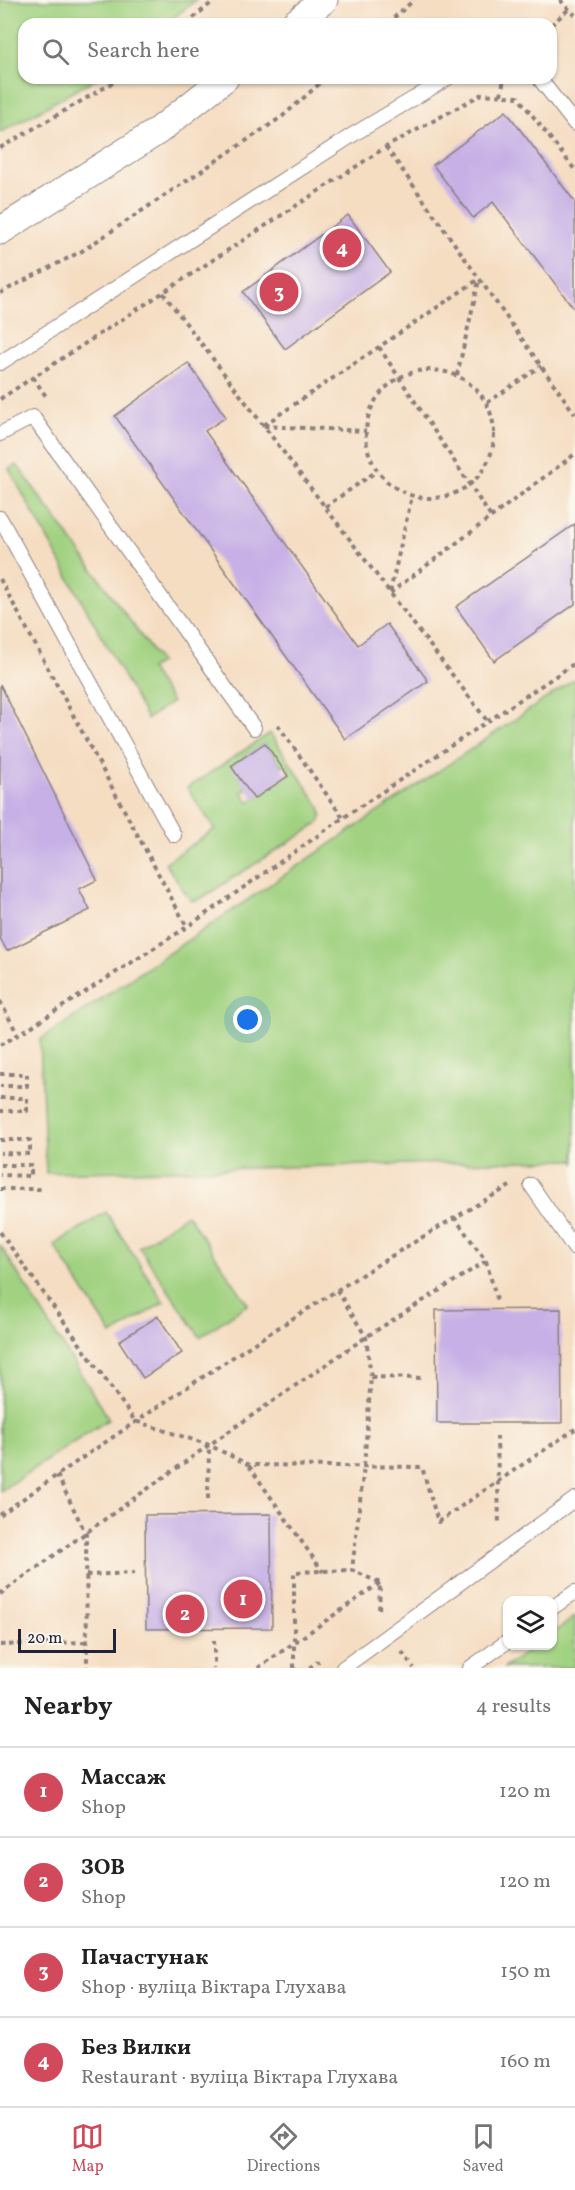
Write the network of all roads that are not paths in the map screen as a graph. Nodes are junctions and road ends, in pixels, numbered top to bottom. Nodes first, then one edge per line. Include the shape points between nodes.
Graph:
1 (324, 0) edge
2 (302, 18) edge
3 (217, 84) edge
4 (438, 84) edge
5 (544, 84) edge
6 (575, 124) edge
7 (0, 231) edge
8 (0, 363) edge
9 (2, 427) edge
10 (0, 518) edge
11 (254, 728) dead end
12 (174, 835) dead end
13 (524, 1183) road end
14 (575, 1250) edge
15 (575, 1499) edge
16 (575, 1592) edge
17 (557, 1605) edge
18 (503, 1644) edge
19 (343, 1668) edge
20 (470, 1668) edge

1 - 2 street
3 - 7 street via 158,131
4 - 8 lane
5 - 6 lane
9 - 11 lane via 33,417
10 - 12 lane
13 - 14 lane
15 - 19 lane
16 - 17 lane
18 - 20 lane

